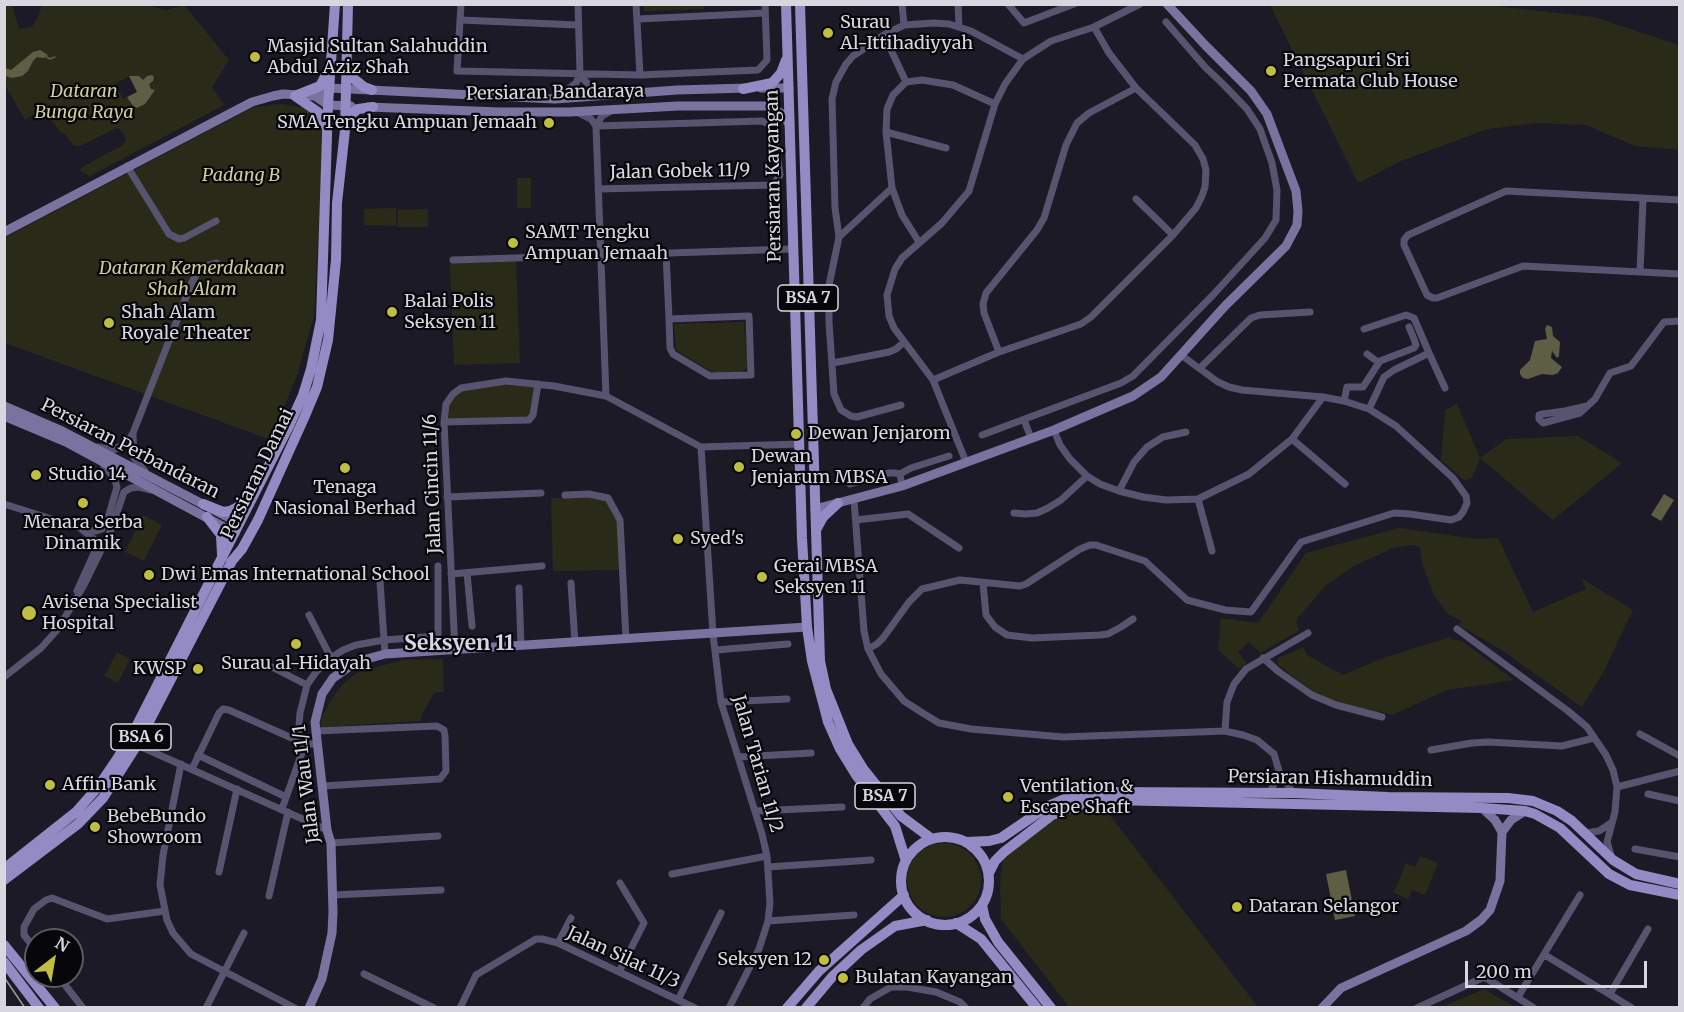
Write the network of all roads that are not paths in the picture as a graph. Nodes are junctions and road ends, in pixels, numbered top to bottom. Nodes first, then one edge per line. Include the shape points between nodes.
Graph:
1 (335, 4) edge
2 (348, 4) edge
3 (461, 4) edge
4 (578, 4) edge
5 (636, 4) edge
6 (708, 4) edge
7 (765, 4) edge
8 (786, 4) edge
9 (800, 4) edge
10 (902, 4) edge
11 (958, 4) edge
12 (1008, 4) edge
13 (1074, 4) edge
14 (1140, 4) edge
15 (1167, 4) edge
16 (765, 13) junction
17 (709, 15) junction
18 (638, 19) junction
19 (460, 20) junction
20 (1166, 22) dead end
21 (578, 25) junction
22 (904, 25) junction
23 (959, 27) junction
24 (1094, 27) junction
25 (884, 34) junction
26 (787, 58) junction
27 (347, 59) junction
28 (1023, 59) junction
29 (331, 64) junction
30 (580, 74) junction
31 (640, 75) junction
32 (906, 82) junction
33 (329, 88) junction
34 (743, 88) junction
35 (789, 88) junction
36 (1136, 88) junction
37 (346, 89) junction
38 (372, 90) junction
39 (677, 90) junction
40 (295, 96) junction
41 (315, 96) junction
42 (601, 96) junction
43 (555, 99) junction
44 (1260, 102) junction
45 (994, 104) junction
46 (328, 105) junction
47 (345, 106) junction
48 (678, 106) junction
49 (373, 107) junction
50 (1246, 109) junction
51 (613, 110) junction
52 (804, 111) junction
53 (570, 112) junction
54 (790, 125) junction
55 (596, 126) junction
56 (327, 128) junction
57 (345, 130) junction
58 (886, 132) junction
59 (946, 148) dead end
60 (127, 166) junction
61 (892, 188) junction
62 (598, 189) junction
63 (1136, 199) dead end
64 (1643, 199) junction
65 (1680, 200) edge
66 (216, 221) dead end
67 (4, 232) edge
68 (1173, 235) junction
69 (840, 237) junction
70 (919, 242) junction
71 (792, 249) junction
72 (666, 253) junction
73 (601, 255) junction
74 (453, 260) dead end
75 (217, 263) dead end
76 (1640, 272) junction
77 (1680, 273) edge
78 (1213, 296) junction
79 (1226, 306) junction
80 (1310, 312) dead end
81 (669, 319) junction
82 (1680, 321) edge
83 (1409, 327) dead end
84 (1364, 329) dead end
85 (904, 342) junction
86 (999, 352) junction
87 (1429, 352) junction
88 (1367, 354) dead end
89 (1181, 355) junction
90 (1378, 362) junction
91 (833, 363) junction
92 (1200, 368) junction
93 (933, 380) junction
94 (538, 384) junction
95 (1445, 388) dead end
96 (606, 396) junction
97 (1323, 397) junction
98 (1344, 401) junction
99 (901, 405) dead end
100 (4, 406) edge
101 (1587, 406) junction
102 (1369, 409) junction
103 (4, 416) edge
104 (1024, 420) junction
105 (444, 422) junction
106 (1054, 430) junction
107 (1186, 432) dead end
108 (133, 433) junction
109 (982, 435) dead end
110 (1031, 438) junction
111 (1292, 439) junction
112 (88, 444) junction
113 (800, 444) junction
114 (701, 447) junction
115 (949, 456) dead end
116 (97, 459) junction
117 (966, 462) junction
118 (900, 474) junction
119 (1087, 476) junction
120 (850, 483) dead end
121 (1345, 484) dead end
122 (814, 485) junction
123 (902, 486) junction
124 (162, 488) junction
125 (256, 490) junction
126 (1119, 491) junction
127 (541, 493) dead end
128 (565, 495) dead end
129 (268, 496) junction
130 (447, 497) junction
131 (1198, 499) junction
132 (854, 500) junction
133 (838, 503) junction
134 (4, 504) edge
135 (203, 504) junction
136 (814, 509) junction
137 (1014, 513) dead end
138 (207, 517) junction
139 (856, 520) junction
140 (80, 528) junction
141 (239, 529) junction
142 (816, 531) junction
143 (802, 538) junction
144 (958, 548) dead end
145 (1212, 551) dead end
146 (228, 561) junction
147 (438, 566) dead end
148 (542, 566) dead end
149 (467, 573) junction
150 (451, 574) junction
151 (380, 581) dead end
152 (571, 583) dead end
153 (983, 583) junction
154 (519, 588) dead end
155 (76, 596) junction
156 (309, 615) dead end
157 (1133, 618) dead end
158 (472, 626) dead end
159 (807, 627) junction
160 (1457, 629) dead end
161 (1308, 633) dead end
162 (713, 634) junction
163 (626, 639) junction
164 (384, 640) junction
165 (575, 643) junction
166 (788, 644) dead end
167 (521, 646) junction
168 (868, 649) junction
169 (455, 650) junction
170 (716, 650) junction
171 (386, 654) junction
172 (331, 658) junction
173 (1263, 658) junction
174 (262, 662) dead end
175 (4, 677) edge
176 (307, 686) junction
177 (788, 699) dead end
178 (722, 702) junction
179 (1382, 717) dead end
180 (315, 731) junction
181 (1225, 731) junction
182 (1640, 734) dead end
183 (1594, 738) junction
184 (302, 742) junction
185 (316, 744) junction
186 (137, 745) junction
187 (1431, 750) dead end
188 (811, 753) dead end
189 (198, 755) junction
190 (1680, 756) edge
191 (738, 757) junction
192 (181, 764) junction
193 (192, 769) junction
194 (1279, 771) junction
195 (1680, 771) edge
196 (323, 786) junction
197 (1617, 787) junction
198 (237, 789) junction
199 (1270, 793) junction
200 (1293, 793) junction
201 (1648, 794) dead end
202 (286, 797) junction
203 (1680, 801) edge
204 (842, 807) dead end
205 (1482, 808) junction
206 (285, 811) junction
207 (756, 811) junction
208 (1526, 811) junction
209 (1611, 824) junction
210 (327, 830) junction
211 (1502, 832) junction
212 (1585, 833) junction
213 (438, 836) dead end
214 (933, 839) junction
215 (966, 842) junction
216 (331, 843) junction
217 (1635, 849) dead end
218 (767, 856) junction
219 (1680, 857) edge
220 (871, 860) dead end
221 (1613, 860) junction
222 (906, 861) junction
223 (768, 867) junction
224 (219, 872) dead end
225 (989, 873) junction
226 (672, 874) dead end
227 (5, 877) edge
228 (620, 883) dead end
229 (1680, 884) edge
230 (441, 890) dead end
231 (333, 895) junction
232 (904, 895) junction
233 (1580, 895) dead end
234 (1680, 895) edge
235 (269, 896) dead end
236 (981, 905) junction
237 (165, 912) junction
238 (721, 913) dead end
239 (854, 915) dead end
240 (571, 918) dead end
241 (927, 920) junction
242 (768, 921) junction
243 (956, 923) junction
244 (24, 928) edge
245 (1648, 929) dead end
246 (244, 933) dead end
247 (558, 943) junction
248 (4, 945) edge
249 (1545, 955) junction
250 (4, 962) edge
251 (225, 972) junction
252 (619, 972) junction
253 (364, 974) dead end
254 (67, 988) edge
255 (1610, 994) junction
256 (1518, 998) junction
257 (678, 1000) junction
258 (39, 1008) edge
259 (55, 1008) edge
260 (83, 1008) edge
261 (206, 1008) edge
262 (295, 1008) edge
263 (309, 1008) edge
264 (434, 1008) edge
265 (460, 1008) edge
266 (695, 1008) edge
267 (729, 1008) edge
268 (787, 1008) edge
269 (806, 1008) edge
270 (863, 1008) edge
271 (966, 1008) edge
272 (1037, 1008) edge
273 (1051, 1008) edge
274 (1322, 1008) edge
275 (1416, 1008) edge
276 (1534, 1008) edge
277 (1632, 1008) edge

1 - 29 main road, Persiaran Damai / BSA 6
2 - 27 main road, Persiaran Damai / BSA 6
3 - 19 street
4 - 21 street
5 - 18 street
6 - 17 street
7 - 16 street
8 - 26 main road, Persiaran Kayangan / BSA 7
9 - 52 main road, Persiaran Kayangan / BSA 7
10 - 22 street
11 - 23 street
12 - 13 street via 1024,23
14 - 24 street
15 - 44 street
16 - 17 street
16 - 31 street via 767,60 758,70
17 - 18 street
18 - 31 street
19 - 21 street
19 - 30 street via 457,71
20 - 50 street
21 - 30 street
22 - 23 street via 934,23
22 - 25 street
23 - 28 street
24 - 28 street via 1051,41
24 - 36 street
25 - 32 street
25 - 69 street via 853,56 836,82 831,118
26 - 34 main road via 772,83
26 - 35 main road, Persiaran Kayangan / BSA 7
27 - 37 main road, Persiaran Damai / BSA 6
27 - 38 main road via 354,79
28 - 45 street
29 - 33 main road, Persiaran Damai / BSA 6
29 - 40 main road via 320,86
30 - 31 street
30 - 42 street
30 - 43 street via 570,89
32 - 45 street via 938,81
32 - 58 street via 889,102
33 - 37 street, Persiaran Bandaraya
33 - 41 street
33 - 46 main road, Persiaran Damai / BSA 6
34 - 35 street, Persiaran Bandaraya
34 - 39 street, Persiaran Bandaraya
35 - 52 main road via 795,91
35 - 54 main road, Persiaran Kayangan / BSA 7
36 - 68 street via 1190,139 1203,159 1206,179 1202,196
36 - 86 street via 1077,123 1066,145 1044,218 986,292 984,313
37 - 38 street, Persiaran Bandaraya
37 - 47 main road, Persiaran Damai / BSA 6
38 - 43 street, Persiaran Bandaraya
39 - 42 street, Persiaran Bandaraya
39 - 48 street
40 - 41 street
40 - 56 main road via 318,112
40 - 60 street via 283,94 252,102
41 - 46 street
42 - 43 street, Persiaran Bandaraya
44 - 50 street
44 - 79 street via 1296,191 1297,225 1286,246
45 - 70 street via 969,190 942,223
46 - 47 street, Persiaran Bandaraya
46 - 56 main road, Persiaran Damai / BSA 6
47 - 49 street, Persiaran Bandaraya
47 - 57 main road, Persiaran Damai / BSA 6
48 - 51 street, Persiaran Bandaraya
48 - 54 street, Persiaran Bandaraya via 767,106 782,114
49 - 53 street, Persiaran Bandaraya
49 - 57 main road via 353,112
50 - 78 street via 1260,129 1272,163 1277,190 1276,220 1265,238
51 - 53 street, Persiaran Bandaraya
51 - 55 street via 602,116
52 - 122 main road, Persiaran Kayangan / BSA 7
53 - 55 street via 585,116
54 - 71 main road, Persiaran Kayangan / BSA 7
55 - 62 street
55 - 62 street, Jalan Gobek 11/9 via 768,122 773,126 780,175 773,185
56 - 125 main road, Persiaran Damai / BSA 6 via 321,320 303,395
57 - 129 main road, Persiaran Damai / BSA 6 via 328,340 317,387
58 - 59 street
58 - 61 street
60 - 66 street via 169,234 184,238
60 - 67 street
61 - 69 street
61 - 70 street via 902,215
62 - 73 street
63 - 68 street
64 - 65 street
64 - 76 street
64 - 76 street via 1501,192 1404,240 1427,295 1433,298 1523,266
68 - 86 street via 1081,324
69 - 91 street via 829,285
70 - 85 street via 895,269 888,295 889,316
71 - 72 street
71 - 113 main road, Persiaran Kayangan / BSA 7
72 - 73 street
72 - 81 street
73 - 74 street
73 - 96 street
75 - 108 street via 206,266 192,282
76 - 77 street
78 - 79 street
78 - 104 street via 1133,376
79 - 89 street
80 - 92 street via 1251,318
81 - 81 street via 749,316 751,375 710,376 673,354
82 - 101 street via 1664,322 1631,366 1610,373
83 - 90 street via 1414,348
84 - 87 street via 1406,315 1414,318
85 - 91 street via 889,352
85 - 93 street
86 - 93 street
87 - 95 street
87 - 102 street via 1384,377
88 - 90 street
89 - 92 street
89 - 106 street via 1149,387
90 - 98 street via 1363,387 1347,387
91 - 99 street via 834,394 845,413 857,417
92 - 97 street via 1218,382 1242,390
93 - 117 street
94 - 96 street, Jalan Cincin 11/6
94 - 105 street, Jalan Cincin 11/6 via 506,381 462,388 446,404
94 - 105 street via 529,420
96 - 114 street, Jalan Cincin 11/6
97 - 98 street
97 - 111 street
98 - 102 street
100 - 112 street, Persiaran Perbandaran
101 - 101 street via 1580,414 1567,418 1543,423 1539,418
102 - 153 street via 1396,426 1463,488 1467,503 1458,518 1394,513 1301,542 1251,612 1187,600 1145,561 1096,544 1080,549 1026,584
103 - 116 street, Persiaran Perbandaran
104 - 109 street
104 - 110 street
105 - 130 street, Jalan Cincin 11/6
106 - 110 street
106 - 119 street via 1070,459
107 - 126 street via 1163,437 1140,453
108 - 112 street via 127,443 113,450
108 - 124 street via 134,459
110 - 117 street
111 - 121 street
111 - 131 street via 1249,474
112 - 124 street, Persiaran Perbandaran
113 - 114 street, Jalan Cincin 11/6
113 - 143 main road, Persiaran Kayangan / BSA 7
114 - 162 street, Jalan Tarian 11/2
115 - 118 street
116 - 124 street, Persiaran Perbandaran
116 - 140 street via 114,478 117,492 102,529
117 - 123 street
118 - 120 street
118 - 123 street
119 - 126 street
119 - 137 street via 1047,508 1037,513
122 - 133 main road via 822,498
122 - 136 main road, Persiaran Kayangan / BSA 7
123 - 132 street
124 - 135 street, Persiaran Perbandaran
124 - 138 street, Persiaran Perbandaran
124 - 155 street via 139,487 124,492 111,530
125 - 135 main road via 230,511
125 - 141 main road, Persiaran Damai / BSA 6
126 - 131 street via 1166,500
127 - 130 street
128 - 163 street via 608,498 620,520
129 - 141 main road via 249,524
129 - 146 main road, Persiaran Damai / BSA 6 via 242,549
130 - 150 street, Jalan Cincin 11/6
131 - 145 street
132 - 133 street
132 - 139 street
133 - 136 street
133 - 142 main road via 823,516
134 - 140 street
135 - 141 street, Persiaran Perbandaran
136 - 142 main road, Persiaran Kayangan / BSA 7
136 - 143 main road via 807,516
138 - 141 street, Persiaran Perbandaran
138 - 146 main road via 220,535
139 - 144 street via 908,514
139 - 168 street
140 - 155 street via 94,539 96,549
141 - 146 main road, Persiaran Damai / BSA 6
142 - 214 main road, Persiaran Kayangan / BSA 7 via 820,661 836,717 871,779 901,816
143 - 159 main road, Persiaran Kayangan / BSA 7
146 - 186 main road, Persiaran Damai / BSA 6
146 - 227 main road, Persiaran Damai / BSA 6 via 134,731 98,787
147 - 164 street via 438,636
148 - 149 street
149 - 150 street
149 - 158 street
150 - 169 street, Jalan Cincin 11/6
151 - 164 street
152 - 165 street
153 - 157 street via 986,615 1007,635 1032,638 1108,634
153 - 168 street via 960,580 922,589 883,638
154 - 167 street
155 - 175 street via 51,638
156 - 172 street
159 - 162 street, Jalan Wau 11/1
159 - 222 main road, Persiaran Kayangan / BSA 7 via 828,722 856,775 895,826
160 - 183 street via 1568,711
161 - 173 street
162 - 163 street, Jalan Wau 11/1
162 - 170 street, Jalan Tarian 11/2
163 - 165 street, Jalan Wau 11/1
164 - 171 street
164 - 172 street via 356,645
165 - 167 street, Jalan Wau 11/1
166 - 170 street
167 - 169 street, Jalan Wau 11/1
168 - 181 street via 881,674 904,700 939,723 1063,737
169 - 171 street, Jalan Wau 11/1
170 - 178 street, Jalan Tarian 11/2
171 - 180 street, Jalan Wau 11/1 via 356,662 333,678 318,704
172 - 176 street
173 - 179 street via 1312,695
173 - 181 street via 1246,669 1234,684 1227,702
174 - 176 street
176 - 184 street via 301,706
177 - 178 street
178 - 191 street, Jalan Tarian 11/2
180 - 185 street, Jalan Wau 11/1
180 - 196 street via 427,726 444,730 447,766 443,778
181 - 194 street via 1257,740 1274,754
182 - 190 street
183 - 187 street via 1562,746 1488,742
183 - 197 street via 1609,762
184 - 185 street
184 - 189 street via 223,710
184 - 202 street
185 - 196 street, Jalan Wau 11/1
186 - 192 street
186 - 227 main road, Persiaran Damai / BSA 6 via 103,798 78,824
188 - 191 street
189 - 193 street
189 - 202 street
191 - 207 street, Jalan Tarian 11/2
192 - 193 street
192 - 237 street via 163,855 160,885
193 - 198 street
194 - 199 street
194 - 200 street
195 - 197 street
196 - 210 street, Jalan Wau 11/1
197 - 209 street
198 - 206 street
198 - 224 street
199 - 200 main road, Persiaran Hishamuddin
199 - 215 main road, Persiaran Hishamuddin via 1081,795 1048,806 1001,838
200 - 212 main road, Persiaran Hishamuddin via 1533,801 1557,811
201 - 203 street
202 - 206 street
204 - 207 street
205 - 208 main road, Persiaran Hishamuddin
205 - 211 street
205 - 225 main road, Persiaran Hishamuddin via 1108,800 1052,815 1004,852
206 - 210 street
206 - 235 street
207 - 218 street, Jalan Tarian 11/2
208 - 211 street via 1511,820
208 - 234 main road, Persiaran Hishamuddin via 1560,828 1609,874 1630,885
209 - 212 street
209 - 221 street via 1608,842
210 - 216 street, Jalan Wau 11/1
211 - 274 street via 1500,881 1493,903 1481,920 1466,931 1341,988
212 - 221 main road, Persiaran Hishamuddin
213 - 216 street
214 - 215 main road via 956,838
214 - 222 main road via 912,851
215 - 225 main road via 976,849
216 - 231 street, Jalan Wau 11/1
217 - 219 street
218 - 223 street, Jalan Tarian 11/2
218 - 226 street
220 - 223 street
221 - 229 main road, Persiaran Hishamuddin via 1636,874
222 - 232 main road via 901,884
223 - 242 street, Jalan Tarian 11/2
225 - 236 main road
228 - 252 street via 644,923
230 - 231 street
231 - 263 street, Jalan Wau 11/1 via 332,933 322,979
232 - 241 main road via 917,914
232 - 268 main road via 819,971
233 - 249 street
236 - 243 main road
236 - 273 main road via 989,929
237 - 244 street via 107,919 52,898 34,909
237 - 251 street via 181,945
238 - 257 street
239 - 242 street
240 - 247 street
241 - 243 main road
241 - 269 main road via 896,926 861,950
242 - 267 street, Jalan Tarian 11/2 via 759,949
243 - 272 main road via 981,939
245 - 255 street
246 - 251 street
247 - 252 street, Jalan Silat 11/3
247 - 265 street, Jalan Silat 11/3 via 537,939 476,975
248 - 259 main road
249 - 255 street
249 - 256 street
250 - 258 main road
251 - 261 street
251 - 262 street
252 - 257 street, Jalan Silat 11/3
253 - 264 street
254 - 260 street
255 - 277 street
256 - 275 street via 1482,978
256 - 276 street
257 - 266 street, Jalan Silat 11/3
270 - 271 street via 891,987 936,992

